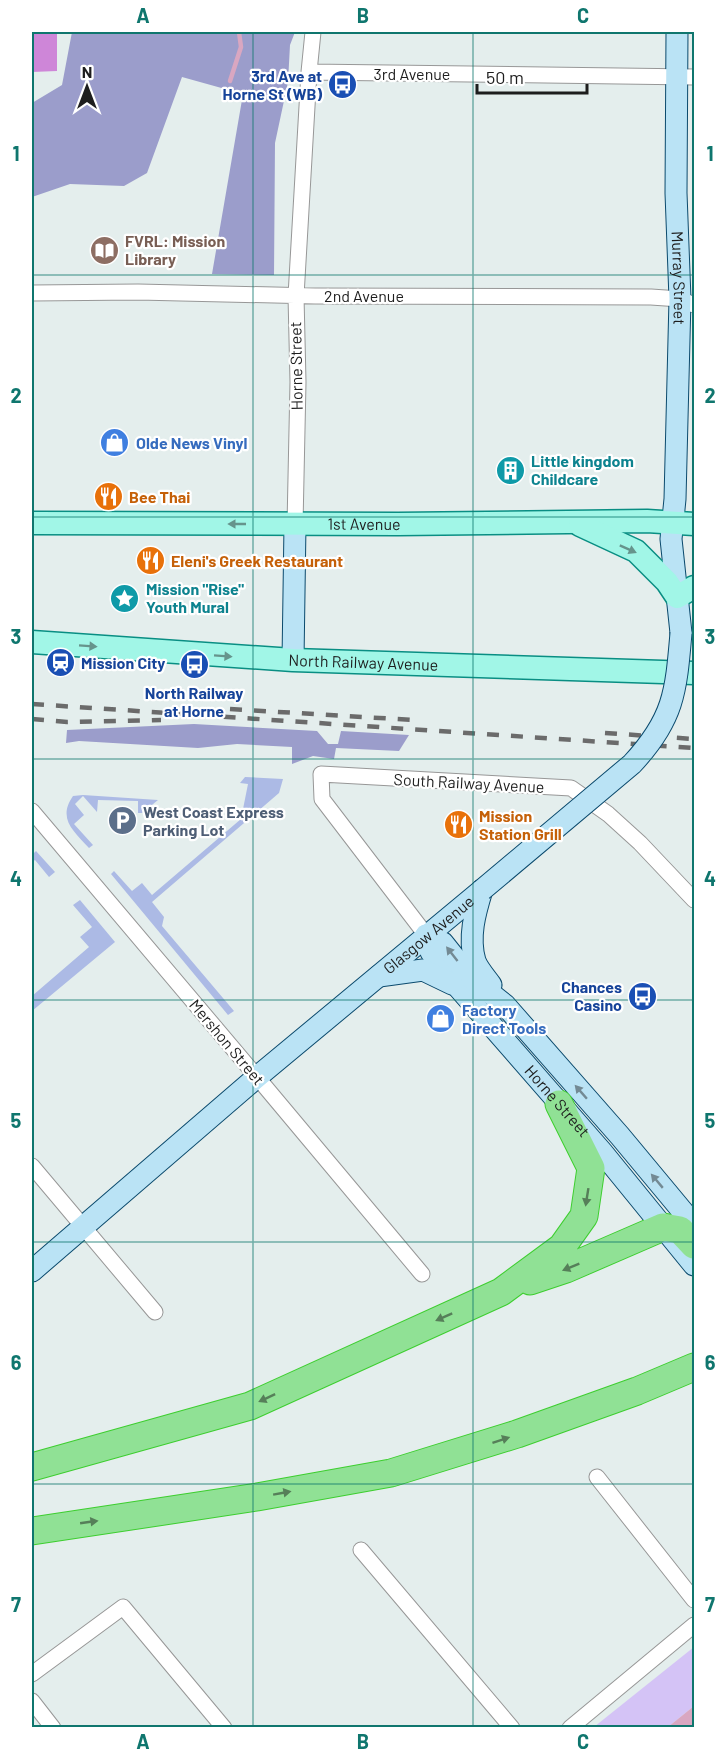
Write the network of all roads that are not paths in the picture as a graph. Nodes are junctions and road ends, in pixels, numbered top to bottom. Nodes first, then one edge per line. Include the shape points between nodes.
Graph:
1 (313, 32) edge
2 (677, 32) edge
3 (309, 72) junction
4 (686, 77) edge
5 (32, 293) edge
6 (296, 296) junction
7 (687, 302) edge
8 (32, 523) edge
9 (576, 523) junction
10 (671, 524) junction
11 (694, 524) edge
12 (295, 525) junction
13 (686, 592) edge
14 (32, 642) edge
15 (293, 660) junction
16 (694, 673) edge
17 (321, 774) joint
18 (32, 811) edge
19 (482, 890) junction
20 (694, 900) edge
21 (426, 935) junction
22 (378, 976) junction
23 (458, 987) junction
24 (505, 1005) junction
25 (257, 1077) junction
26 (559, 1104) junction
27 (32, 1166) edge
28 (694, 1225) edge
29 (83, 1226) junction
30 (663, 1227) junction
31 (694, 1245) edge
32 (694, 1265) edge
33 (32, 1271) edge
34 (422, 1274) dead end
35 (501, 1292) junction
36 (155, 1312) dead end
37 (694, 1367) edge
38 (682, 1377) edge
39 (32, 1467) edge
40 (597, 1477) dead end
41 (32, 1531) edge
42 (361, 1550) dead end
43 (694, 1600) edge
44 (694, 1625) edge
45 (32, 1674) edge
46 (32, 1701) edge
47 (53, 1728) edge
48 (224, 1728) edge
49 (512, 1728) edge
50 (570, 1728) edge

1 - 3 street, Horne Street
2 - 4 main road, Murray Street
3 - 4 street, 3rd Avenue
3 - 6 street, Horne Street
4 - 7 main road, Murray Street via 676,193
5 - 6 street, 2nd Avenue
6 - 7 street, 2nd Avenue via 651,297
6 - 12 street, Horne Street
7 - 10 main road, Murray Street
12 -> 8 main road, 1st Avenue
9 - 10 main road, 1st Avenue
9 - 12 main road, 1st Avenue
9 -> 13 main road via 636,551 666,582
10 - 11 main road, 1st Avenue
10 - 13 main road, Glasgow Avenue via 671,538
12 - 15 main road, Horne Street
13 - 19 main road, Glasgow Avenue, bridge via 677,681 667,715 652,742 632,764
14 -> 15 main road, North Railway Avenue
15 - 16 main road, North Railway Avenue
17 - 20 street, South Railway Avenue via 571,788 640,843
17 - 21 street, Horne Street via 321,799
18 - 25 street, Mershon Street
19 - 21 main road, Glasgow Avenue
19 - 24 main road via 473,920 476,962
21 - 22 main road, Glasgow Avenue
21 - 23 main road, Horne Street via 431,952
24 -> 21 main road, Horne Street via 471,978 443,943
22 - 23 main road via 423,970
22 - 25 main road, Glasgow Avenue
23 - 26 main road, Horne Street
28 -> 24 main road, Horne Street
25 - 29 main road, Glasgow Avenue
25 - 34 street, Mershon Street
26 - 30 main road, Horne Street
26 -> 35 highway via 591,1168 584,1216 562,1247
27 - 29 street
29 - 33 main road, Glasgow Avenue
29 - 36 street
30 - 31 highway via 680,1230
30 - 32 main road, Horne Street
30 -> 35 highway
35 -> 39 highway via 250,1406
37 - 38 highway
41 -> 38 highway via 391,1473
40 - 43 street
42 - 49 street
44 - 50 street
45 - 48 street via 123,1607
46 - 47 street

